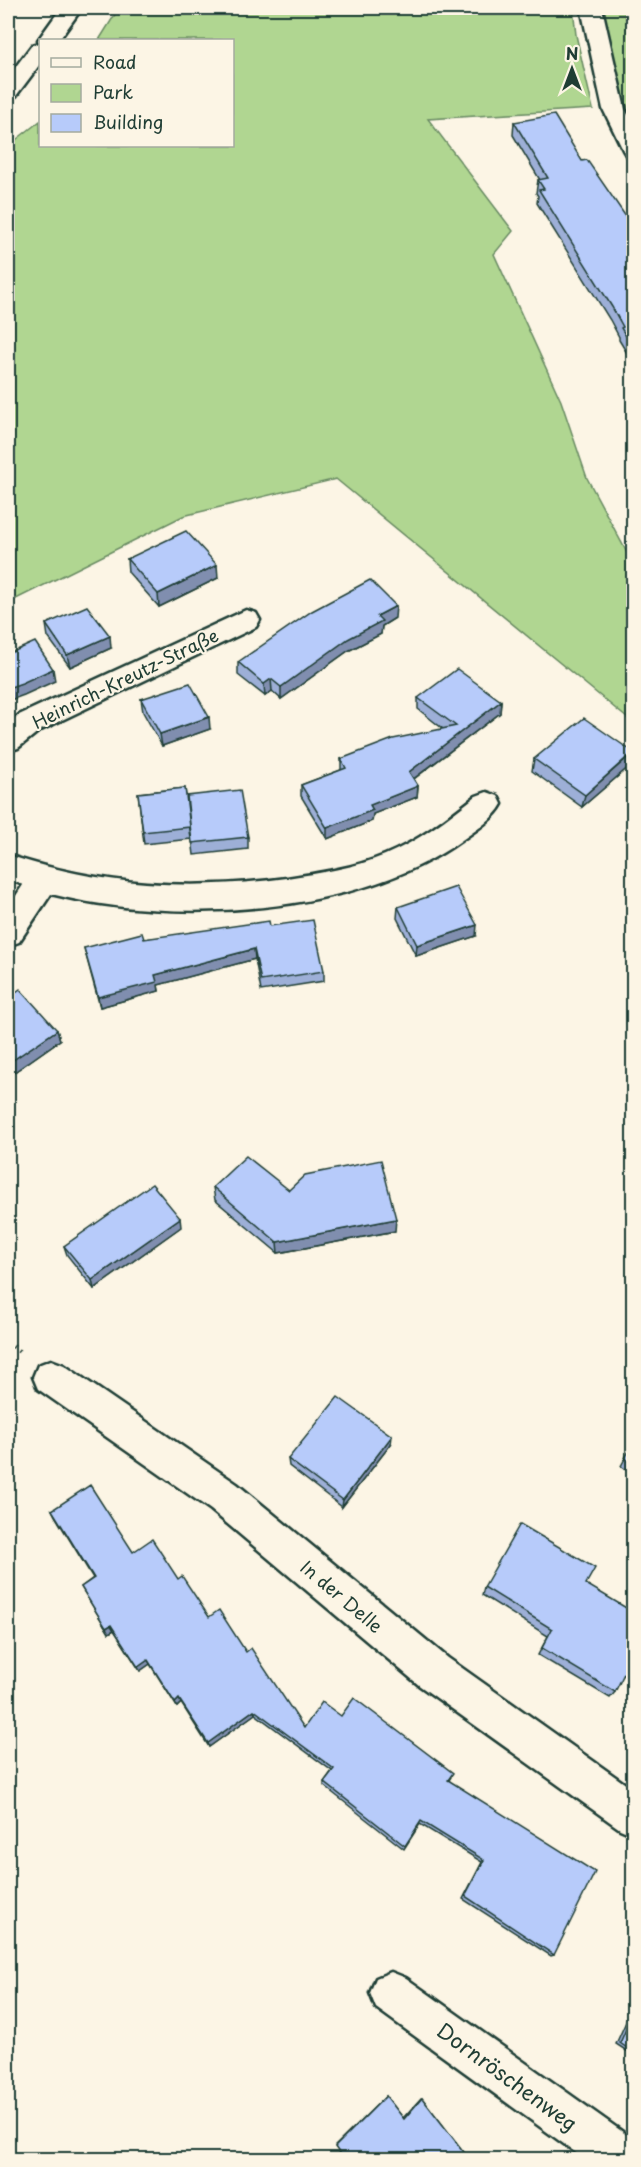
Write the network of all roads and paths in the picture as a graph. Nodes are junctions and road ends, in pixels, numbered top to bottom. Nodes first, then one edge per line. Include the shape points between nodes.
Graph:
1 (71, 8) edge
2 (591, 8) edge
3 (50, 39) edge
4 (39, 51) edge
5 (8, 91) edge
6 (633, 150) edge
7 (246, 620) dead end
8 (8, 740) edge
9 (487, 804) dead end
10 (8, 867) edge
11 (43, 881) junction
12 (8, 933) edge
13 (51, 1377) dead end
14 (633, 1815) edge
15 (392, 1994) dead end
16 (624, 2160) edge

1 - 3 street
2 - 6 street via 614,109
4 - 5 street
7 - 8 street, Heinrich-Kreutz-Straße via 29,723
9 - 11 street via 412,857 309,888 184,900 109,894
10 - 11 street
11 - 12 street
13 - 14 street, In der Delle via 224,1497 434,1672
15 - 16 street, Dornröschenweg

